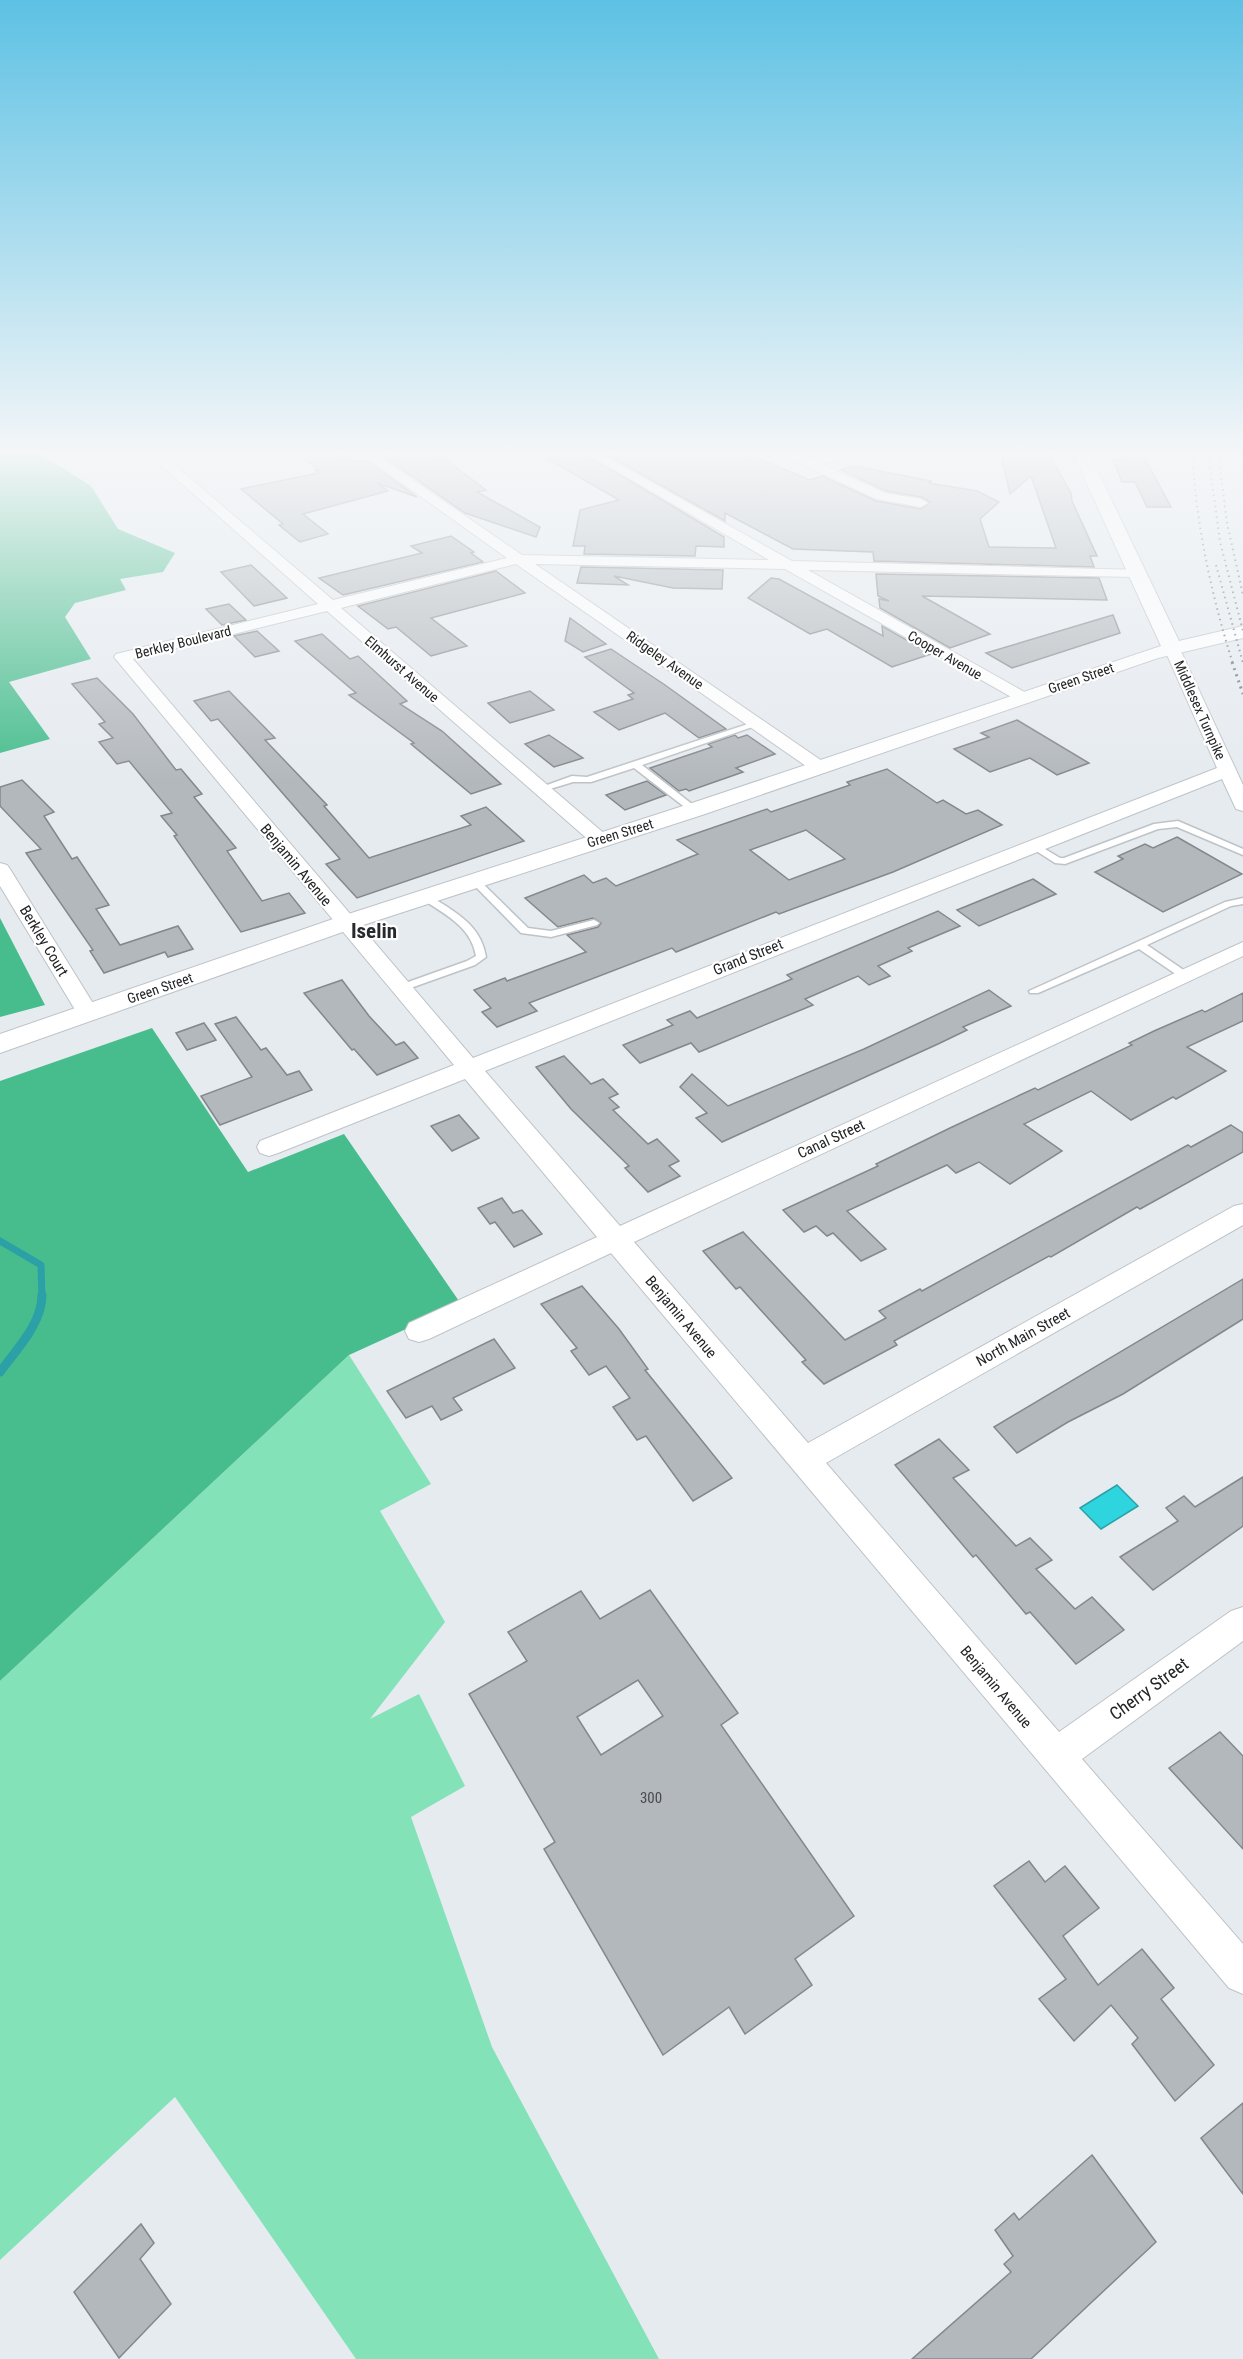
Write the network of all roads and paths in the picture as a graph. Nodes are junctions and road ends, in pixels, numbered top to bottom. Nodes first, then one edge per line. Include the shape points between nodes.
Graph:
1 (278, 561) edge
2 (510, 561) edge
3 (522, 561) edge
4 (613, 561) edge
5 (781, 561) edge
6 (1131, 561) edge
7 (788, 565) junction
8 (1136, 573) junction
9 (329, 605) junction
10 (1243, 632) edge
11 (1172, 648) junction
12 (122, 657) joint
13 (1022, 698) junction
14 (757, 724) junction
15 (635, 764) junction
16 (819, 767) junction
17 (1227, 770) junction
18 (540, 789) junction
19 (1243, 805) edge
20 (694, 810) junction
21 (598, 839) junction
22 (1032, 845) junction
23 (1243, 852) edge
24 (0, 869) edge
25 (475, 881) junction
26 (425, 897) junction
27 (1243, 901) edge
28 (345, 923) junction
29 (594, 923) dead end
30 (1140, 945) junction
31 (1243, 948) edge
32 (1184, 975) junction
33 (401, 988) junction
34 (1034, 991) dead end
35 (88, 1013) junction
36 (0, 1044) edge
37 (469, 1068) junction
38 (269, 1147) dead end
39 (1243, 1213) edge
40 (615, 1239) junction
41 (419, 1331) dead end
42 (803, 1461) junction
43 (1243, 1622) edge
44 (1056, 1756) junction
45 (1243, 1974) edge

1 - 9 street, Elmhurst Avenue
2 - 9 street, Berkley Boulevard
3 - 14 street, Ridgeley Avenue
4 - 7 street, Berkley Boulevard
5 - 7 street, Cooper Avenue
6 - 8 street
7 - 8 street, Berkley Boulevard
7 - 13 street, Cooper Avenue
8 - 11 street
9 - 12 street, Berkley Boulevard
9 - 18 street, Elmhurst Avenue
10 - 11 street, Green Street
11 - 13 street, Green Street
11 - 17 street, Middlesex Turnpike
12 - 28 street, Benjamin Avenue
13 - 16 street, Green Street
14 - 15 lane
14 - 16 street, Ridgeley Avenue
15 - 18 lane via 588,780 559,782
15 - 20 lane
16 - 20 street, Green Street
17 - 19 street, Middlesex Turnpike
17 - 22 street, Grand Street
18 - 21 street, Elmhurst Avenue
20 - 21 street, Green Street
21 - 25 street, Green Street
22 - 23 lane via 1058,861 1065,861 1157,826 1172,824
22 - 37 street, Grand Street
24 - 35 street, Berkley Court
25 - 26 street, Green Street
25 - 29 lane via 525,931 551,934
26 - 28 street, Green Street
26 - 33 lane via 461,920 476,937 481,957
27 - 30 lane via 1228,904
28 - 33 street, Benjamin Avenue
28 - 35 street, Green Street
30 - 32 lane
30 - 34 lane
31 - 32 street, Canal Street
32 - 40 street, Canal Street
33 - 37 street, Benjamin Avenue
35 - 36 street, Green Street
37 - 38 street, Grand Street
37 - 40 street, Benjamin Avenue
39 - 42 street, North Main Street
40 - 41 street, Canal Street
40 - 42 street, Benjamin Avenue
42 - 44 street, Benjamin Avenue
43 - 44 street, Cherry Street
44 - 45 street, Benjamin Avenue

